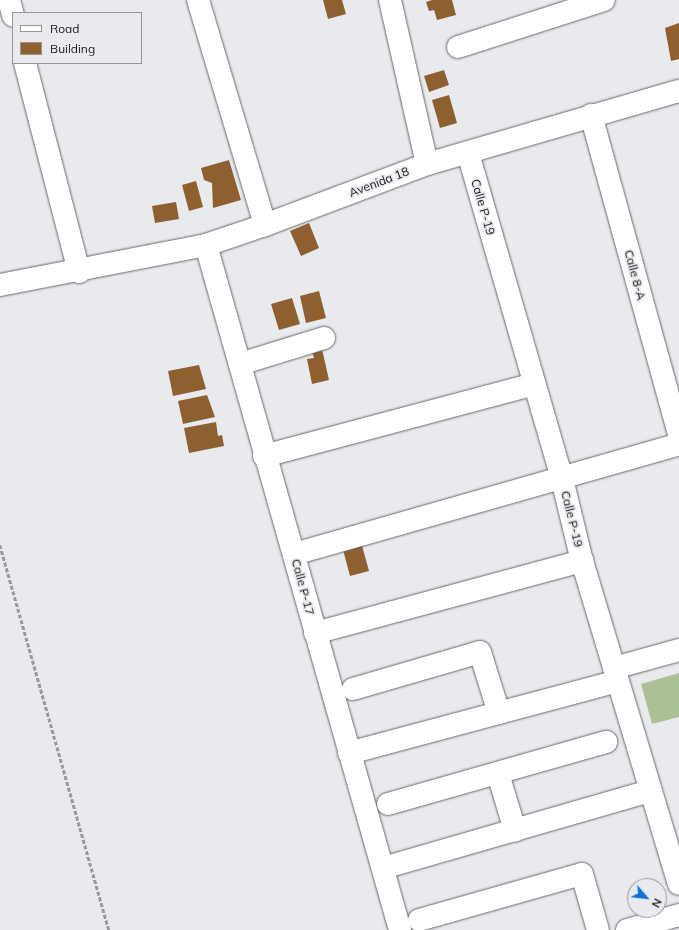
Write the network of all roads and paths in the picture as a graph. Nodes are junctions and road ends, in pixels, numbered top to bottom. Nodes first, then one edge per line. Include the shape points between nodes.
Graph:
1 (9, 0) edge
2 (198, 0) edge
3 (390, 0) edge
4 (604, 0) edge
5 (12, 12) edge
6 (458, 47) dead end
7 (25, 64) edge
8 (679, 91) edge
9 (591, 116) junction
10 (468, 153) junction
11 (427, 164) junction
12 (265, 225) junction
13 (206, 245) junction
14 (79, 272) junction
15 (0, 285) edge
16 (324, 338) dead end
17 (240, 364) junction
18 (535, 384) junction
19 (679, 435) edge
20 (679, 444) edge
21 (264, 456) junction
22 (562, 479) junction
23 (0, 545) edge
24 (294, 554) junction
25 (582, 561) junction
26 (315, 633) junction
27 (679, 650) edge
28 (616, 675) junction
29 (353, 689) dead end
30 (499, 713) junction
31 (606, 742) dead end
32 (349, 753) junction
33 (498, 774) junction
34 (650, 791) junction
35 (388, 804) dead end
36 (515, 830) junction
37 (382, 868) junction
38 (679, 884) edge
39 (679, 915) edge
40 (410, 925) edge
41 (109, 930) edge
42 (598, 930) edge
43 (627, 930) edge

1 - 5 street
2 - 12 street
3 - 11 street
4 - 6 street
7 - 14 street
8 - 9 street, Avenida 18
9 - 10 street, Avenida 18
9 - 19 street, Calle 8-A
10 - 11 street, Avenida 18
10 - 18 street, Calle P-19
11 - 12 street, Avenida 18
12 - 13 street, Avenida 18
13 - 14 street, Avenida 18
13 - 17 street, Calle P-17
14 - 15 street, Avenida 18
16 - 17 street
17 - 21 street, Calle P-17
18 - 21 street
18 - 22 street, Calle P-19
20 - 22 street
21 - 24 street, Calle P-17
22 - 24 street
22 - 25 street, Calle P-19
23 - 41 path
24 - 26 street, Calle P-17
25 - 26 street
25 - 28 street, Calle P-19
26 - 32 street, Calle P-17
27 - 28 street
28 - 30 street
28 - 34 street, Calle P-19
29 - 30 street via 480,652
30 - 32 street
31 - 33 street
32 - 37 street, Calle P-17
33 - 35 street
33 - 36 street
34 - 36 street
34 - 38 street, Calle P-19
36 - 37 street
37 - 40 street, Calle P-17
39 - 43 street
40 - 42 street via 582,874

